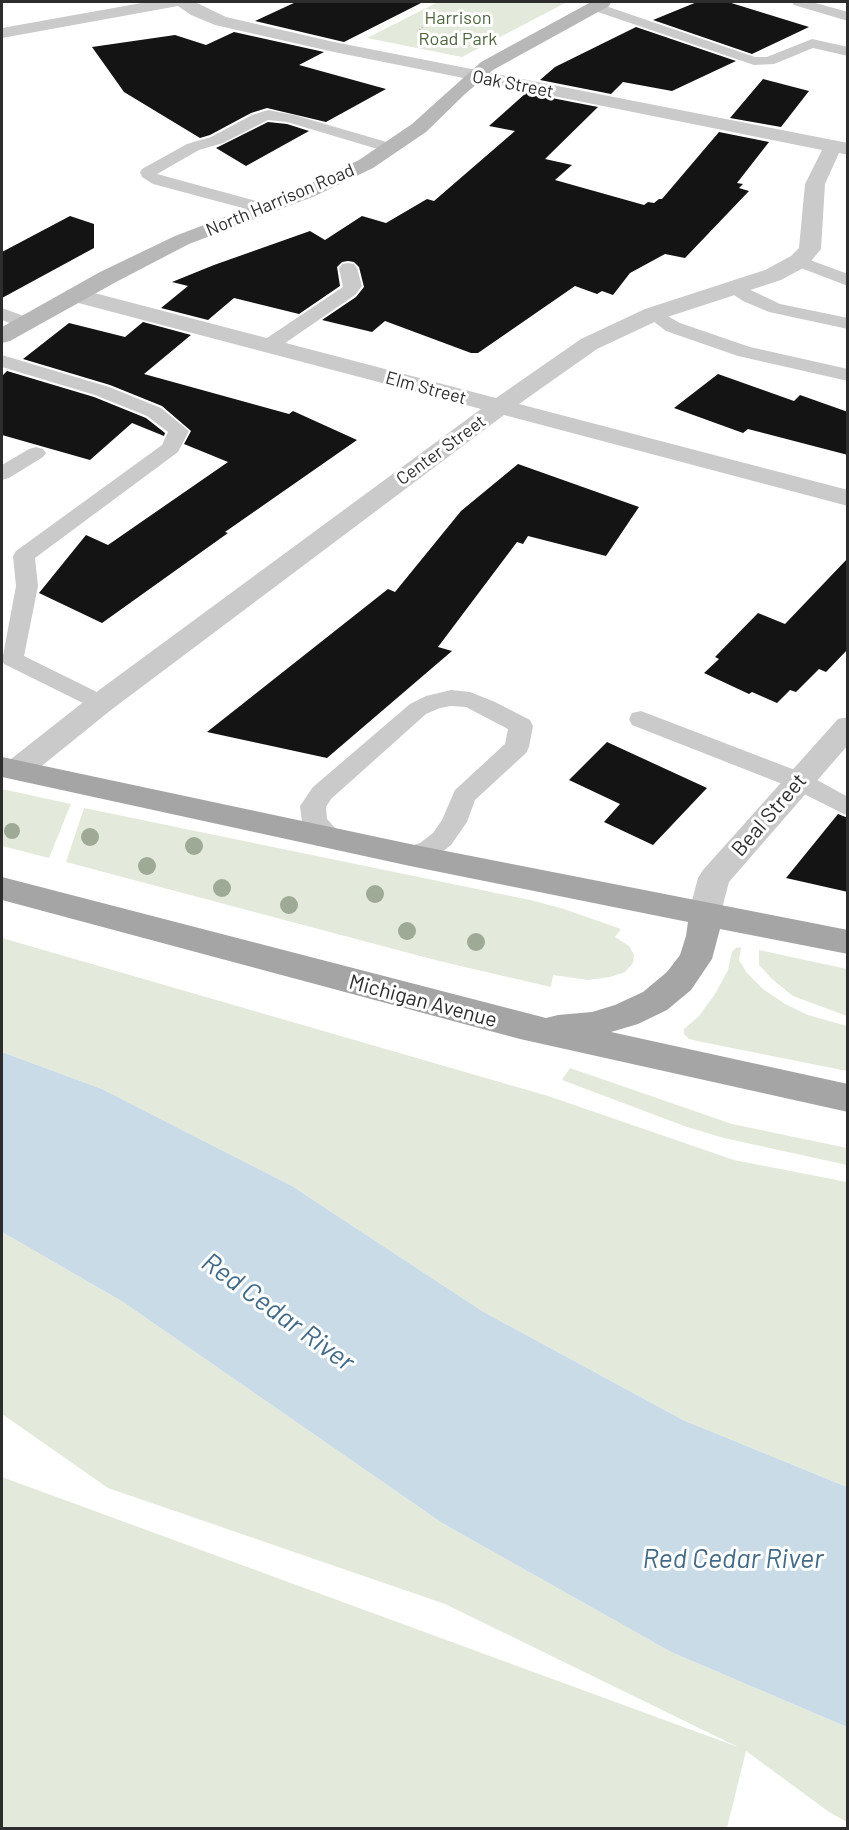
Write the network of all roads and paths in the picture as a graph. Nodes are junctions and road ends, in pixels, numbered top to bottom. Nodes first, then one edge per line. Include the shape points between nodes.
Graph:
1 (172, 2) edge
2 (183, 2) edge
3 (799, 2) edge
4 (598, 4) edge
5 (848, 17) edge
6 (2, 33) edge
7 (848, 52) edge
8 (474, 76) junction
9 (391, 148) junction
10 (840, 148) edge
11 (265, 209) junction
12 (799, 261) junction
13 (348, 268) dead end
14 (848, 281) edge
15 (734, 287) junction
16 (75, 295) junction
17 (2, 314) edge
18 (653, 314) junction
19 (25, 323) junction
20 (848, 324) edge
21 (2, 336) edge
22 (268, 346) junction
23 (2, 361) edge
24 (848, 375) edge
25 (499, 407) junction
26 (36, 453) dead end
27 (2, 474) edge
28 (848, 498) edge
29 (2, 550) edge
30 (24, 556) junction
31 (7, 658) edge
32 (101, 703) junction
33 (641, 719) dead end
34 (848, 726) edge
35 (9, 769) edge
36 (799, 781) junction
37 (848, 808) edge
38 (331, 838) junction
39 (410, 855) junction
40 (2, 889) edge
41 (705, 912) junction
42 (848, 942) edge
43 (520, 1026) junction
44 (848, 1098) edge

1 - 6 street
2 - 8 street, Oak Street via 221,21
3 - 5 lane
4 - 7 lane via 754,61 769,61 812,42
4 - 8 street, North Harrison Road
8 - 9 street, North Harrison Road via 419,128
8 - 10 street, Oak Street
9 - 11 street, North Harrison Road via 318,188
9 - 11 lane via 289,118 268,116 193,147 148,172 159,181
10 - 12 street via 815,184 810,249
11 - 16 street, North Harrison Road via 182,240
12 - 14 lane
12 - 15 street, Center Street via 773,275
13 - 22 lane via 353,286 349,291
15 - 18 street, Center Street
15 - 20 lane via 775,308
16 - 19 street, North Harrison Road
16 - 22 street, Elm Street
17 - 19 lane
18 - 24 lane via 673,327 744,352
18 - 25 street, Center Street via 589,344
19 - 21 street, North Harrison Road
22 - 25 street, Elm Street
23 - 30 lane via 154,411 179,431 171,448
25 - 28 street, Elm Street
25 - 32 street, Center Street
26 - 27 lane
29 - 30 lane
30 - 31 lane via 27,586
31 - 32 lane
32 - 35 street, Center Street
33 - 36 lane
34 - 36 street, Beal Street
35 - 38 main road
36 - 37 lane
36 - 41 street, Beal Street via 714,878
38 - 39 main road
38 - 39 lane via 315,822 313,806 322,792 418,709 451,698 470,700 521,726 517,747 464,796 442,839 429,849
39 - 41 main road
40 - 43 main road, Michigan Avenue
41 - 42 main road
41 - 43 main road via 704,936 695,959 679,981 656,1001 592,1025
43 - 44 main road, Michigan Avenue

